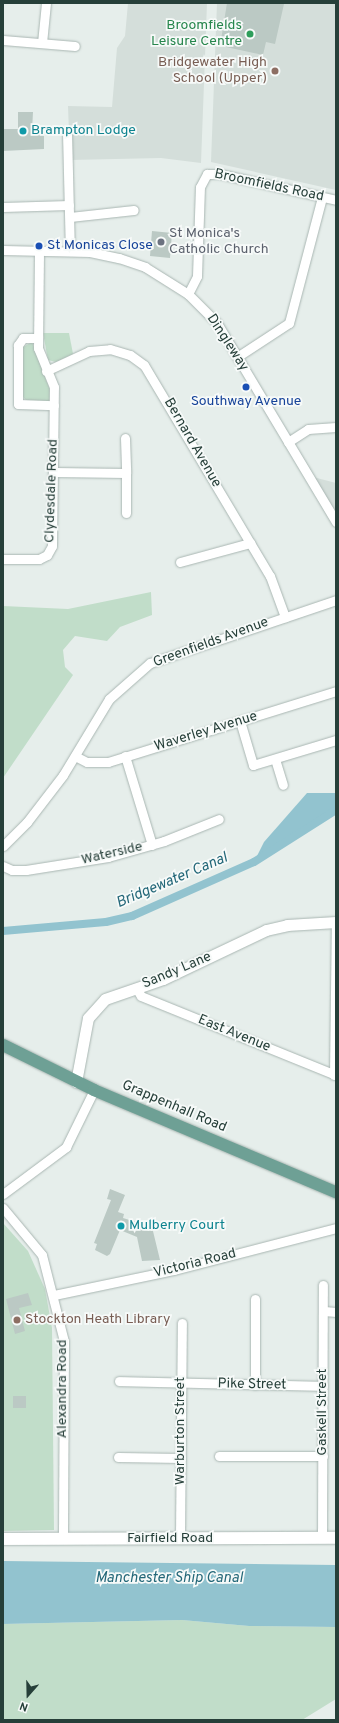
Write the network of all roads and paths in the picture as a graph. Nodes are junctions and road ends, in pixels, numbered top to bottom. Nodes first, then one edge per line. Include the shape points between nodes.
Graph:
1 (46, 3) edge
2 (3, 40) edge
3 (42, 43) junction
4 (75, 46) dead end
5 (67, 132) dead end
6 (322, 197) junction
7 (336, 200) edge
8 (69, 205) junction
9 (3, 207) edge
10 (134, 210) dead end
11 (70, 217) junction
12 (3, 250) edge
13 (39, 250) junction
14 (70, 251) junction
15 (188, 294) junction
16 (37, 338) junction
17 (237, 357) junction
18 (46, 371) junction
19 (54, 405) junction
20 (336, 427) edge
21 (126, 438) dead end
22 (288, 442) junction
23 (54, 472) junction
24 (126, 473) junction
25 (126, 512) dead end
26 (336, 522) edge
27 (250, 542) junction
28 (3, 559) edge
29 (180, 562) dead end
30 (336, 600) edge
31 (285, 617) junction
32 (336, 691) edge
33 (240, 721) junction
34 (336, 740) edge
35 (75, 756) junction
36 (125, 756) junction
37 (275, 759) junction
38 (283, 785) dead end
39 (219, 819) dead end
40 (152, 845) junction
41 (3, 846) edge
42 (3, 866) edge
43 (336, 922) edge
44 (136, 988) junction
45 (3, 1045) edge
46 (335, 1075) edge
47 (76, 1082) junction
48 (94, 1090) junction
49 (336, 1192) edge
50 (3, 1194) edge
51 (3, 1208) edge
52 (336, 1228) edge
53 (323, 1285) dead end
54 (54, 1295) junction
55 (255, 1299) dead end
56 (324, 1311) junction
57 (336, 1312) edge
58 (182, 1323) dead end
59 (119, 1381) dead end
60 (181, 1385) junction
61 (255, 1385) junction
62 (323, 1386) junction
63 (219, 1456) dead end
64 (323, 1456) junction
65 (118, 1457) dead end
66 (181, 1458) junction
67 (180, 1538) junction
68 (322, 1538) junction
69 (336, 1538) edge
70 (3, 1539) edge
71 (63, 1539) junction

1 - 3 street
2 - 3 street
3 - 4 street
5 - 8 street
6 - 7 street, Broomfields Road
6 - 15 street, Broomfields Road via 220,174 205,175 200,187 197,276
6 - 17 street via 289,323
8 - 9 street
8 - 11 street
10 - 11 street
11 - 14 street
12 - 13 street, Dingleway
13 - 14 street, Dingleway
13 - 16 street, Clydesdale Road
14 - 15 street, Dingleway via 120,258 145,267
15 - 17 street, Dingleway via 217,323
16 - 18 street, Clydesdale Road
16 - 19 street via 23,338 18,345 18,404
17 - 22 street, Dingleway
18 - 19 street, Clydesdale Road via 54,387
18 - 27 street, Bernard Avenue via 89,351 110,349 130,355 144,365
19 - 23 street, Clydesdale Road
20 - 22 street via 308,429
21 - 24 street
22 - 26 street, Dingleway
23 - 24 street
23 - 28 street, Clydesdale Road via 52,546 47,555 39,559
24 - 25 street
27 - 29 street
27 - 31 street, Bernard Avenue via 270,576
30 - 31 street, Greenfields Avenue
31 - 35 street, Greenfields Avenue via 150,663 109,699
32 - 33 street, Waverley Avenue
33 - 36 street, Waverley Avenue
33 - 37 street via 253,765
34 - 37 street
35 - 36 street, Waverley Avenue via 96,764
35 - 41 street, Greenfields Avenue via 27,822
36 - 40 street
37 - 38 street
39 - 40 street, Waterside
40 - 42 street, Waterside via 56,866 12,870
43 - 44 street, Sandy Lane via 287,925 266,930 189,968
43 - 46 street
44 - 46 street, East Avenue via 142,996
44 - 47 street, Sandy Lane via 105,999 92,1010 85,1030
45 - 47 main road, Grappenhall Road
47 - 48 main road, Grappenhall Road
48 - 49 main road, Grappenhall Road
48 - 50 street via 66,1147
51 - 54 street, Alexandra Road via 42,1255
52 - 54 street, Victoria Road via 174,1270
53 - 56 street, Gaskell Street
54 - 71 street, Alexandra Road via 65,1348
55 - 61 street
56 - 57 street
56 - 62 street, Gaskell Street
58 - 60 street, Warburton Street
59 - 60 street, Pike Street
60 - 61 street, Pike Street
60 - 66 street, Warburton Street
61 - 62 street, Pike Street
62 - 64 street, Gaskell Street
63 - 64 street
64 - 68 street, Gaskell Street
65 - 66 street
66 - 67 street, Warburton Street
67 - 68 main road, Fairfield Road
67 - 71 main road, Fairfield Road
68 - 69 main road, Fairfield Road
70 - 71 main road, Fairfield Road

